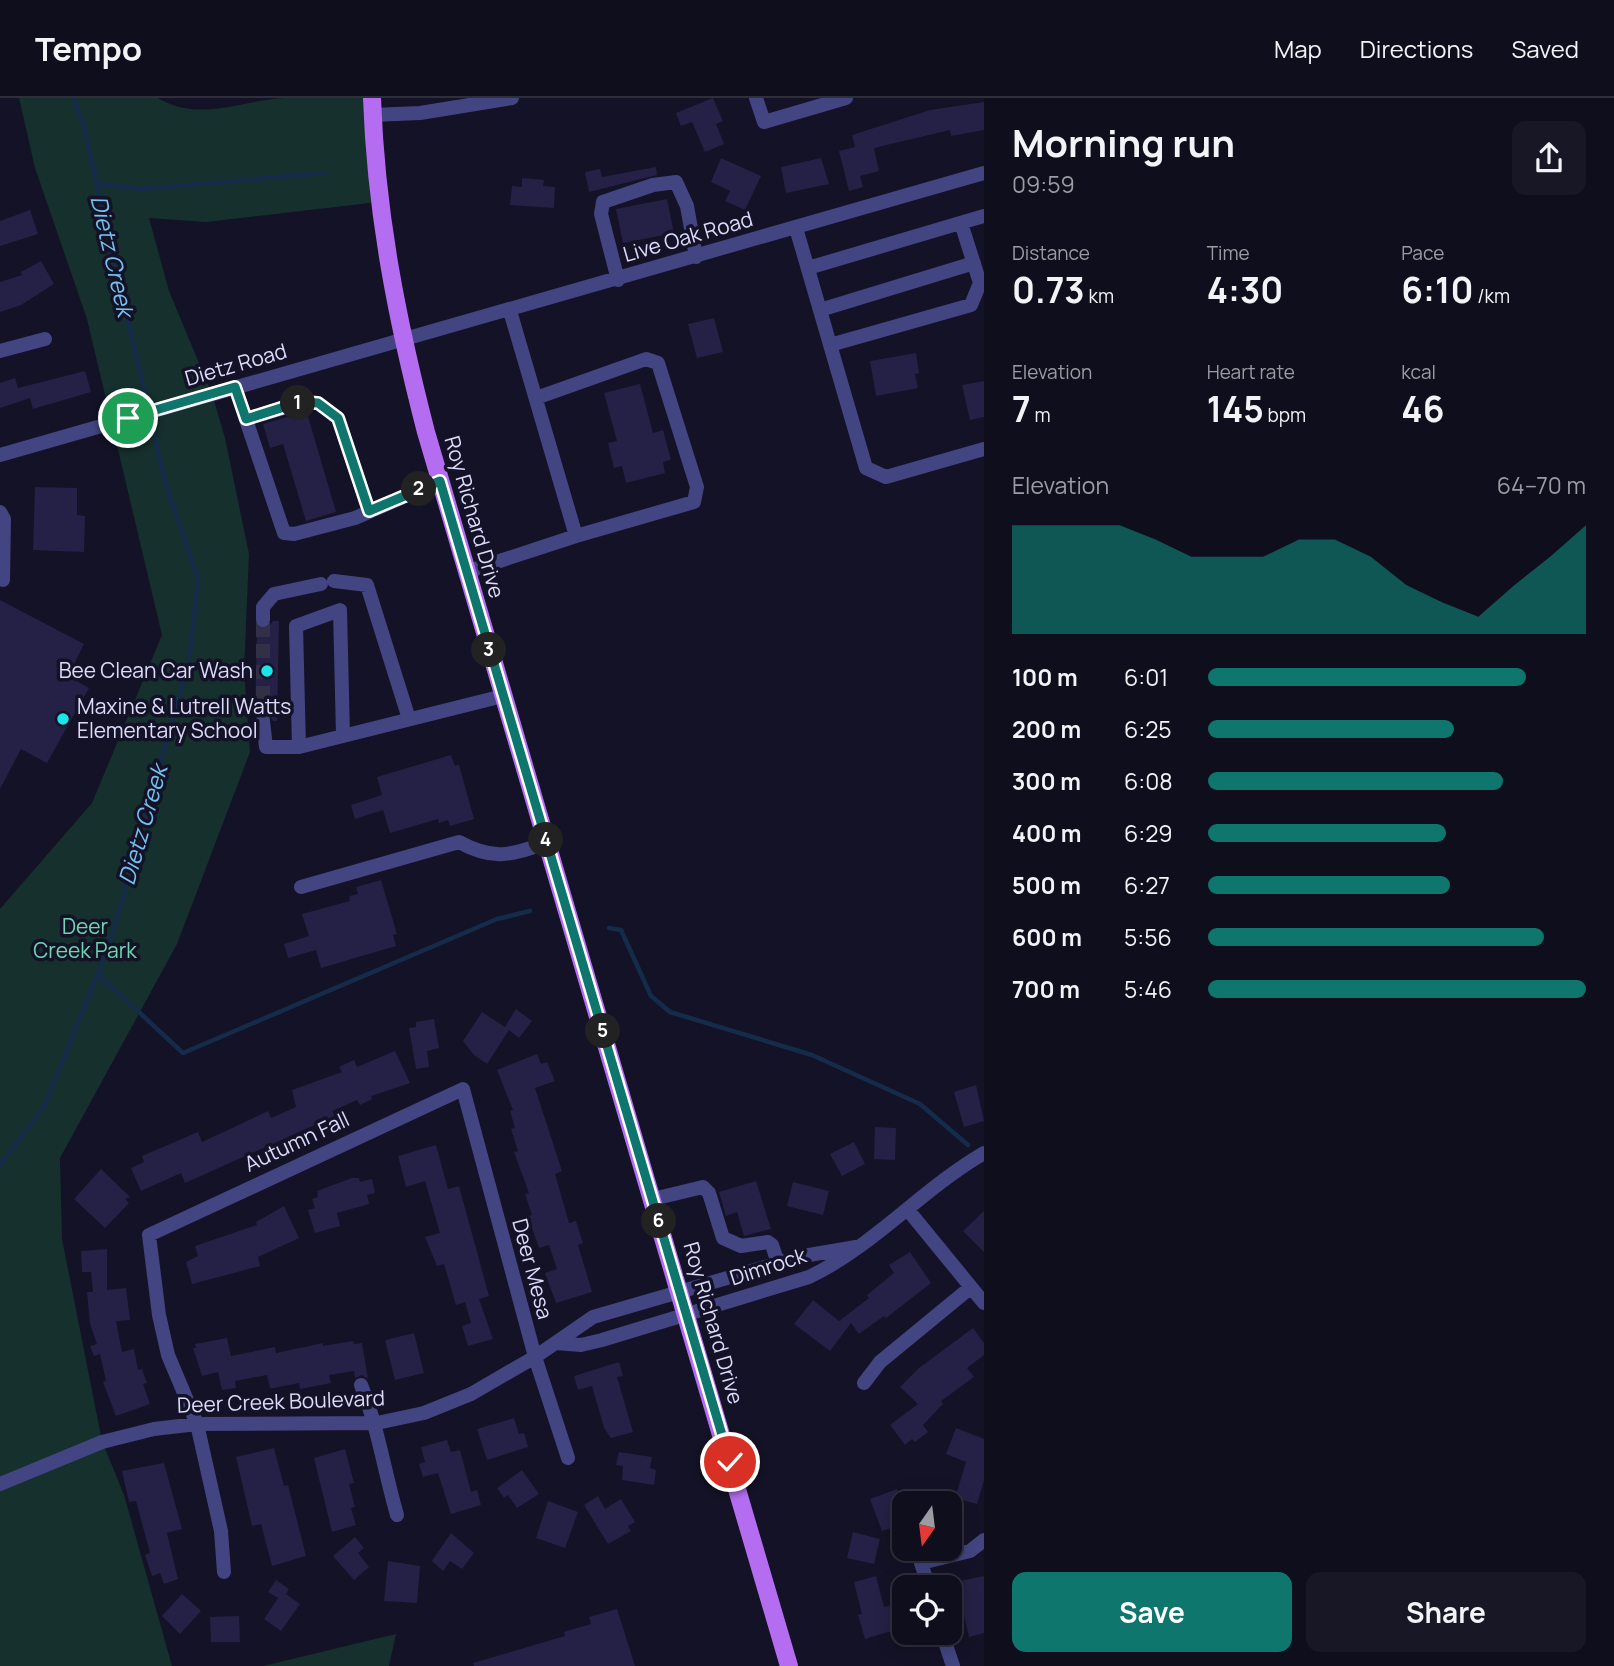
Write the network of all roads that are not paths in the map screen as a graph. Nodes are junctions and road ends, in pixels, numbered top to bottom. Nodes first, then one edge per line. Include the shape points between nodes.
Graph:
1 (512, 98) edge
2 (756, 98) edge
3 (846, 98) edge
4 (440, 104) edge
5 (372, 107) edge
6 (984, 173) edge
7 (984, 216) edge
8 (961, 223) junction
9 (796, 228) junction
10 (696, 257) junction
11 (974, 263) junction
12 (808, 268) junction
13 (618, 280) junction
14 (820, 310) junction
15 (510, 311) junction
16 (45, 339) dead end
17 (404, 340) junction
18 (830, 345) junction
19 (0, 351) edge
20 (235, 387) junction
21 (536, 398) junction
22 (246, 419) junction
23 (984, 449) edge
24 (0, 455) edge
25 (440, 481) junction
26 (369, 511) junction
27 (0, 512) edge
28 (576, 536) junction
29 (466, 572) junction
30 (3, 580) dead end
31 (263, 620) tunnel mouth
32 (503, 696) junction
33 (409, 719) junction
34 (263, 721) tunnel mouth
35 (343, 736) junction
36 (299, 747) junction
37 (546, 843) junction
38 (301, 887) dead end
39 (463, 1089) joint
40 (984, 1153) edge
41 (653, 1199) junction
42 (908, 1210) junction
43 (856, 1247) junction
44 (778, 1263) junction
45 (970, 1287) junction
46 (680, 1289) junction
47 (984, 1303) edge
48 (688, 1315) junction
49 (556, 1343) junction
50 (535, 1357) junction
51 (864, 1382) dead end
52 (361, 1385) dead end
53 (377, 1423) junction
54 (197, 1424) junction
55 (568, 1458) dead end
56 (0, 1484) edge
57 (397, 1515) dead end
58 (984, 1540) edge
59 (224, 1572) dead end
60 (925, 1575) edge
61 (947, 1645) edge
62 (789, 1666) edge
63 (953, 1666) edge

1 - 4 street
2 - 3 street via 764,122
4 - 5 street
5 - 17 main road, Roy Richard Drive via 375,181
6 - 9 street, Live Oak Road
7 - 8 street
8 - 11 street
8 - 12 street
9 - 10 street, Live Oak Road
9 - 12 street
10 - 13 street, Live Oak Road
10 - 13 street via 687,206 676,182 653,185 603,202 601,214
11 - 14 street
11 - 18 street via 980,283 971,305
12 - 14 street
13 - 15 street, Live Oak Road
14 - 18 street
15 - 17 street, Live Oak Road
15 - 21 street
16 - 19 street
17 - 20 street, Dietz Road
17 - 25 main road, Roy Richard Drive
18 - 23 street via 866,468 886,477
20 - 22 street
20 - 24 street, Dietz Road
21 - 28 street
21 - 28 street via 646,359 658,363 697,487 694,502
22 - 26 street via 300,402 318,403 338,418
22 - 26 street via 284,533
25 - 26 street
25 - 29 main road, Roy Richard Drive
27 - 30 street via 4,519
28 - 29 street
29 - 32 main road, Roy Richard Drive
31 - 33 street via 263,607 274,594 328,583 367,585
32 - 33 street
32 - 37 main road, Roy Richard Drive
33 - 35 street
34 - 36 street via 266,747
35 - 36 street
35 - 36 street via 340,610 296,625
37 - 38 street via 508,856 458,842
37 - 41 main road, Roy Richard Drive
39 - 50 street, Deer Mesa
39 - 54 street, Autumn Fall via 149,1235 168,1355
40 - 42 street, Dimrock
41 - 44 street via 703,1188 709,1193 723,1238 741,1246 768,1242
41 - 46 main road, Roy Richard Drive
42 - 43 street, Dimrock
42 - 45 street
43 - 44 street, Dimrock
43 - 48 street, Dimrock via 809,1278
44 - 46 street, Dimrock
45 - 47 street
45 - 51 street via 880,1362
46 - 48 main road, Roy Richard Drive
46 - 49 street, Deer Creek Boulevard via 593,1317
48 - 49 street via 581,1345
48 - 62 main road, Roy Richard Drive
49 - 50 street, Deer Creek Boulevard
50 - 53 street, Deer Creek Boulevard via 445,1407
50 - 55 street, Deer Mesa
52 - 53 street
53 - 54 street, Deer Creek Boulevard
53 - 57 street via 382,1465
54 - 56 street, Deer Creek Boulevard via 102,1441
54 - 59 street via 221,1531
58 - 60 street via 971,1551 921,1563
61 - 63 street

